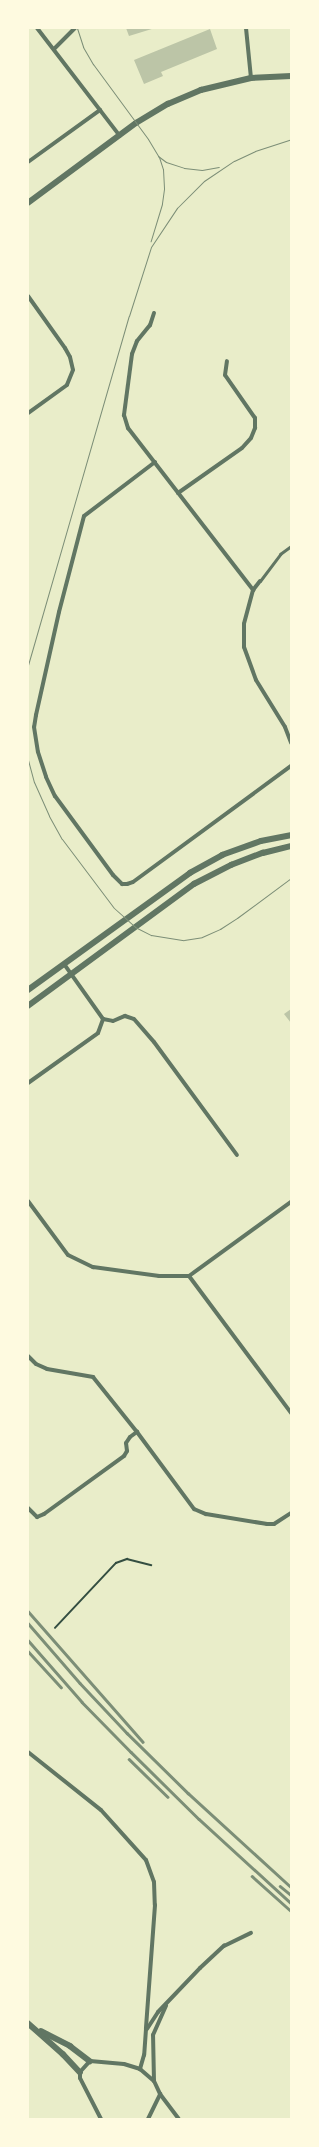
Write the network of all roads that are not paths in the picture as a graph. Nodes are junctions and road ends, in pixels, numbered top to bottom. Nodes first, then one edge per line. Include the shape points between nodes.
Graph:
1 (37, 28) edge
2 (75, 28) edge
3 (246, 28) edge
4 (54, 49) junction
5 (291, 76) edge
6 (251, 78) junction
7 (100, 110) junction
8 (120, 136) junction
9 (28, 162) edge
10 (28, 203) edge
11 (28, 296) edge
12 (154, 313) dead end
13 (227, 361) dead end
14 (28, 413) edge
15 (155, 462) junction
16 (178, 493) junction
17 (291, 546) edge
18 (260, 581) joint
19 (253, 590) junction
20 (291, 743) edge
21 (291, 766) edge
22 (291, 835) edge
23 (291, 846) edge
24 (64, 964) junction
25 (72, 974) junction
26 (28, 990) edge
27 (28, 1006) edge
28 (103, 1019) junction
29 (28, 1083) edge
30 (238, 1156) dead end
31 (28, 1201) edge
32 (291, 1202) edge
33 (189, 1276) junction
34 (28, 1356) edge
35 (291, 1414) edge
36 (137, 1432) junction
37 (28, 1508) edge
38 (291, 1513) edge
39 (28, 1752) edge
40 (251, 1933) dead end
41 (169, 2000) junction
42 (28, 2023) edge
43 (34, 2028) junction
44 (146, 2029) junction
45 (90, 2061) junction
46 (140, 2069) junction
47 (80, 2072) junction
48 (154, 2081) junction
49 (160, 2094) junction
50 (101, 2119) edge
51 (148, 2119) edge
52 (179, 2119) edge

1 - 4 street
2 - 4 street
3 - 6 street
4 - 7 street
5 - 6 street
6 - 8 street via 201,90 168,104
7 - 8 street
7 - 9 street
8 - 10 street
11 - 14 street via 66,348 73,370 67,385
12 - 15 street via 150,325 137,341 132,354 124,415 128,428
13 - 16 street via 225,375 255,418 255,428 251,438 242,448
15 - 16 street
15 - 21 street via 84,516 59,612 34,726 38,752 46,777 55,796 122,884 133,882
16 - 19 street
17 - 18 street via 280,554
18 - 19 street
19 - 20 street via 244,624 244,647 256,680 285,727
22 - 24 street via 222,855 140,908
23 - 25 street via 231,865 194,884
24 - 25 street
24 - 26 street
25 - 27 street
25 - 28 street
28 - 29 street via 98,1033
28 - 30 street via 113,1021 125,1016 134,1019 154,1042
31 - 33 street via 68,1255 93,1267 159,1276
32 - 33 street
33 - 35 street
34 - 36 street via 36,1364 47,1368 93,1377
36 - 37 street via 126,1443 127,1451 124,1456 44,1514 37,1517
36 - 38 street via 194,1509 199,1512 274,1524
39 - 44 street via 101,1810 146,1860 154,1882 155,1905
40 - 41 street via 224,1946
41 - 44 street
41 - 48 street via 153,2035
42 - 43 street
43 - 45 street via 70,2046
43 - 47 street
44 - 46 street
45 - 46 street via 124,2064
45 - 47 street
46 - 48 street
47 - 50 street via 83,2087
48 - 49 street
49 - 51 street
49 - 52 street

